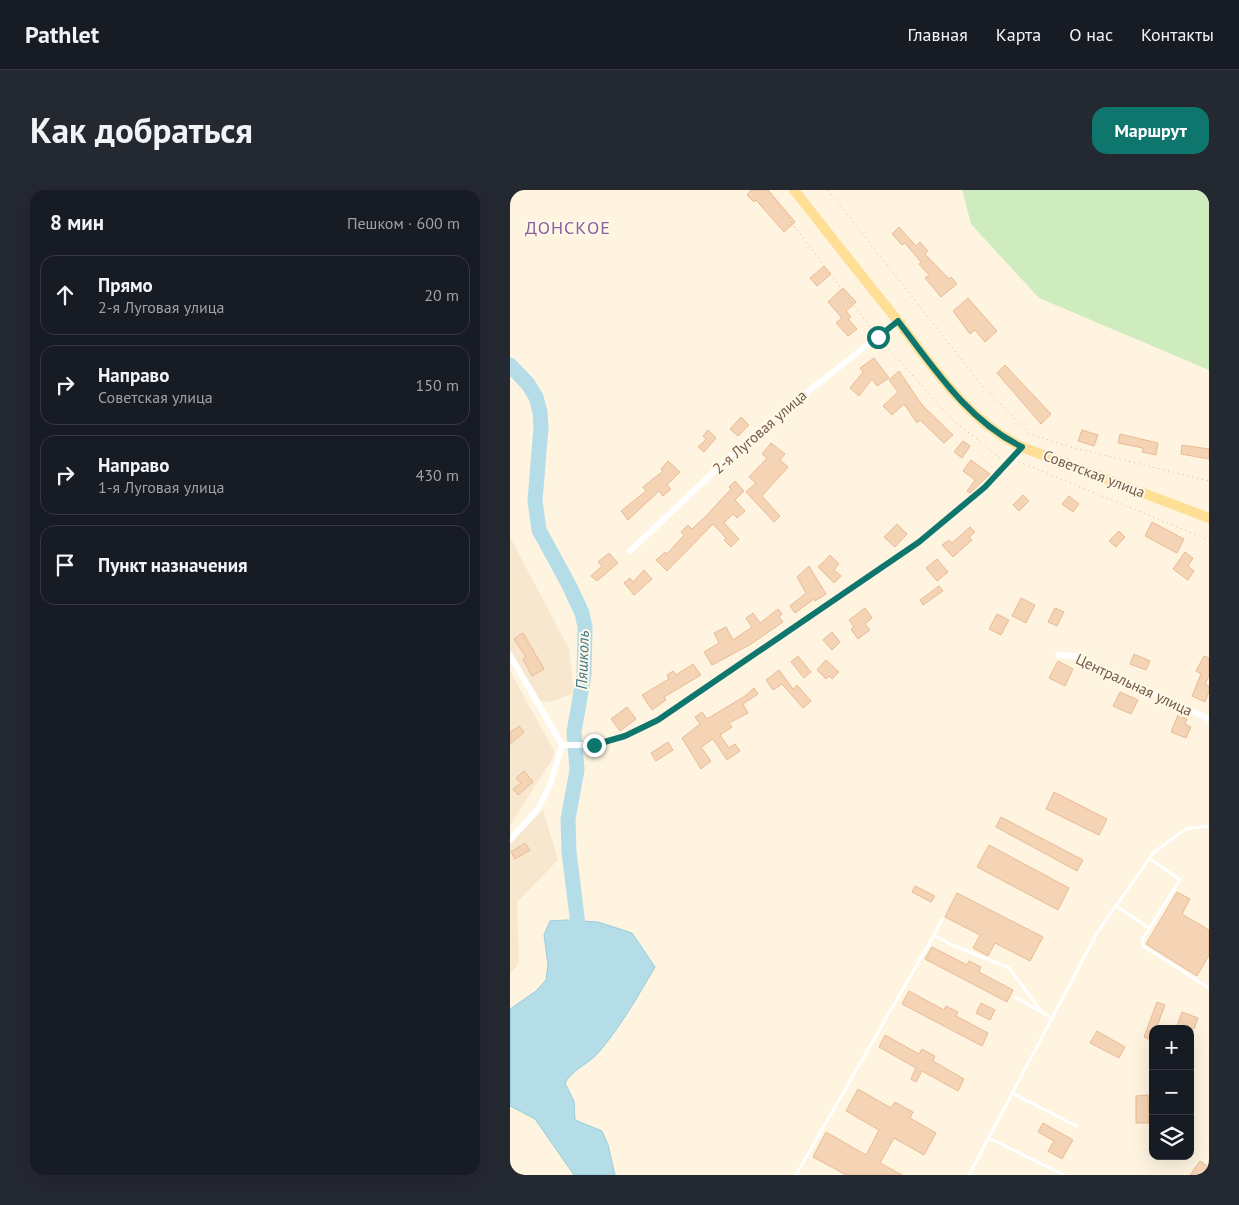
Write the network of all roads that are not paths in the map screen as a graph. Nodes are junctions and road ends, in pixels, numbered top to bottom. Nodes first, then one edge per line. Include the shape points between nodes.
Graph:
1 (794, 190) edge
2 (898, 321) junction
3 (1022, 447) junction
4 (1209, 518) edge
5 (630, 551) dead end
6 (1058, 655) dead end
7 (510, 656) edge
8 (1209, 719) edge
9 (562, 745) junction
10 (1209, 826) edge
11 (510, 840) edge
12 (1149, 858) junction
13 (1116, 906) junction
14 (942, 919) dead end
15 (1149, 928) junction
16 (934, 935) junction
17 (1209, 988) edge
18 (1015, 997) dead end
19 (1041, 1011) junction
20 (1052, 1018) junction
21 (1012, 1093) junction
22 (1076, 1126) dead end
23 (989, 1138) junction
24 (796, 1175) edge
25 (969, 1175) edge
26 (1064, 1175) edge

1 - 2 main road, Советская улица
2 - 3 main road, Советская улица via 961,401 991,428
2 - 5 street, 2-я Луговая улица via 756,432
3 - 4 main road, Советская улица
3 - 9 street via 985,487 919,542 658,720 625,736 594,745
6 - 8 street, Центральная улица via 1074,656
7 - 9 street
9 - 11 street via 550,785 538,809
10 - 12 lane via 1186,829
12 - 13 lane
12 - 15 lane via 1180,880
13 - 15 lane
13 - 20 lane via 1097,933
14 - 16 lane
15 - 17 lane via 1142,940 1143,946
16 - 19 lane via 1009,968
16 - 24 lane
18 - 19 lane
19 - 20 lane
20 - 21 lane
21 - 22 lane
21 - 23 lane
23 - 25 lane
23 - 26 lane

